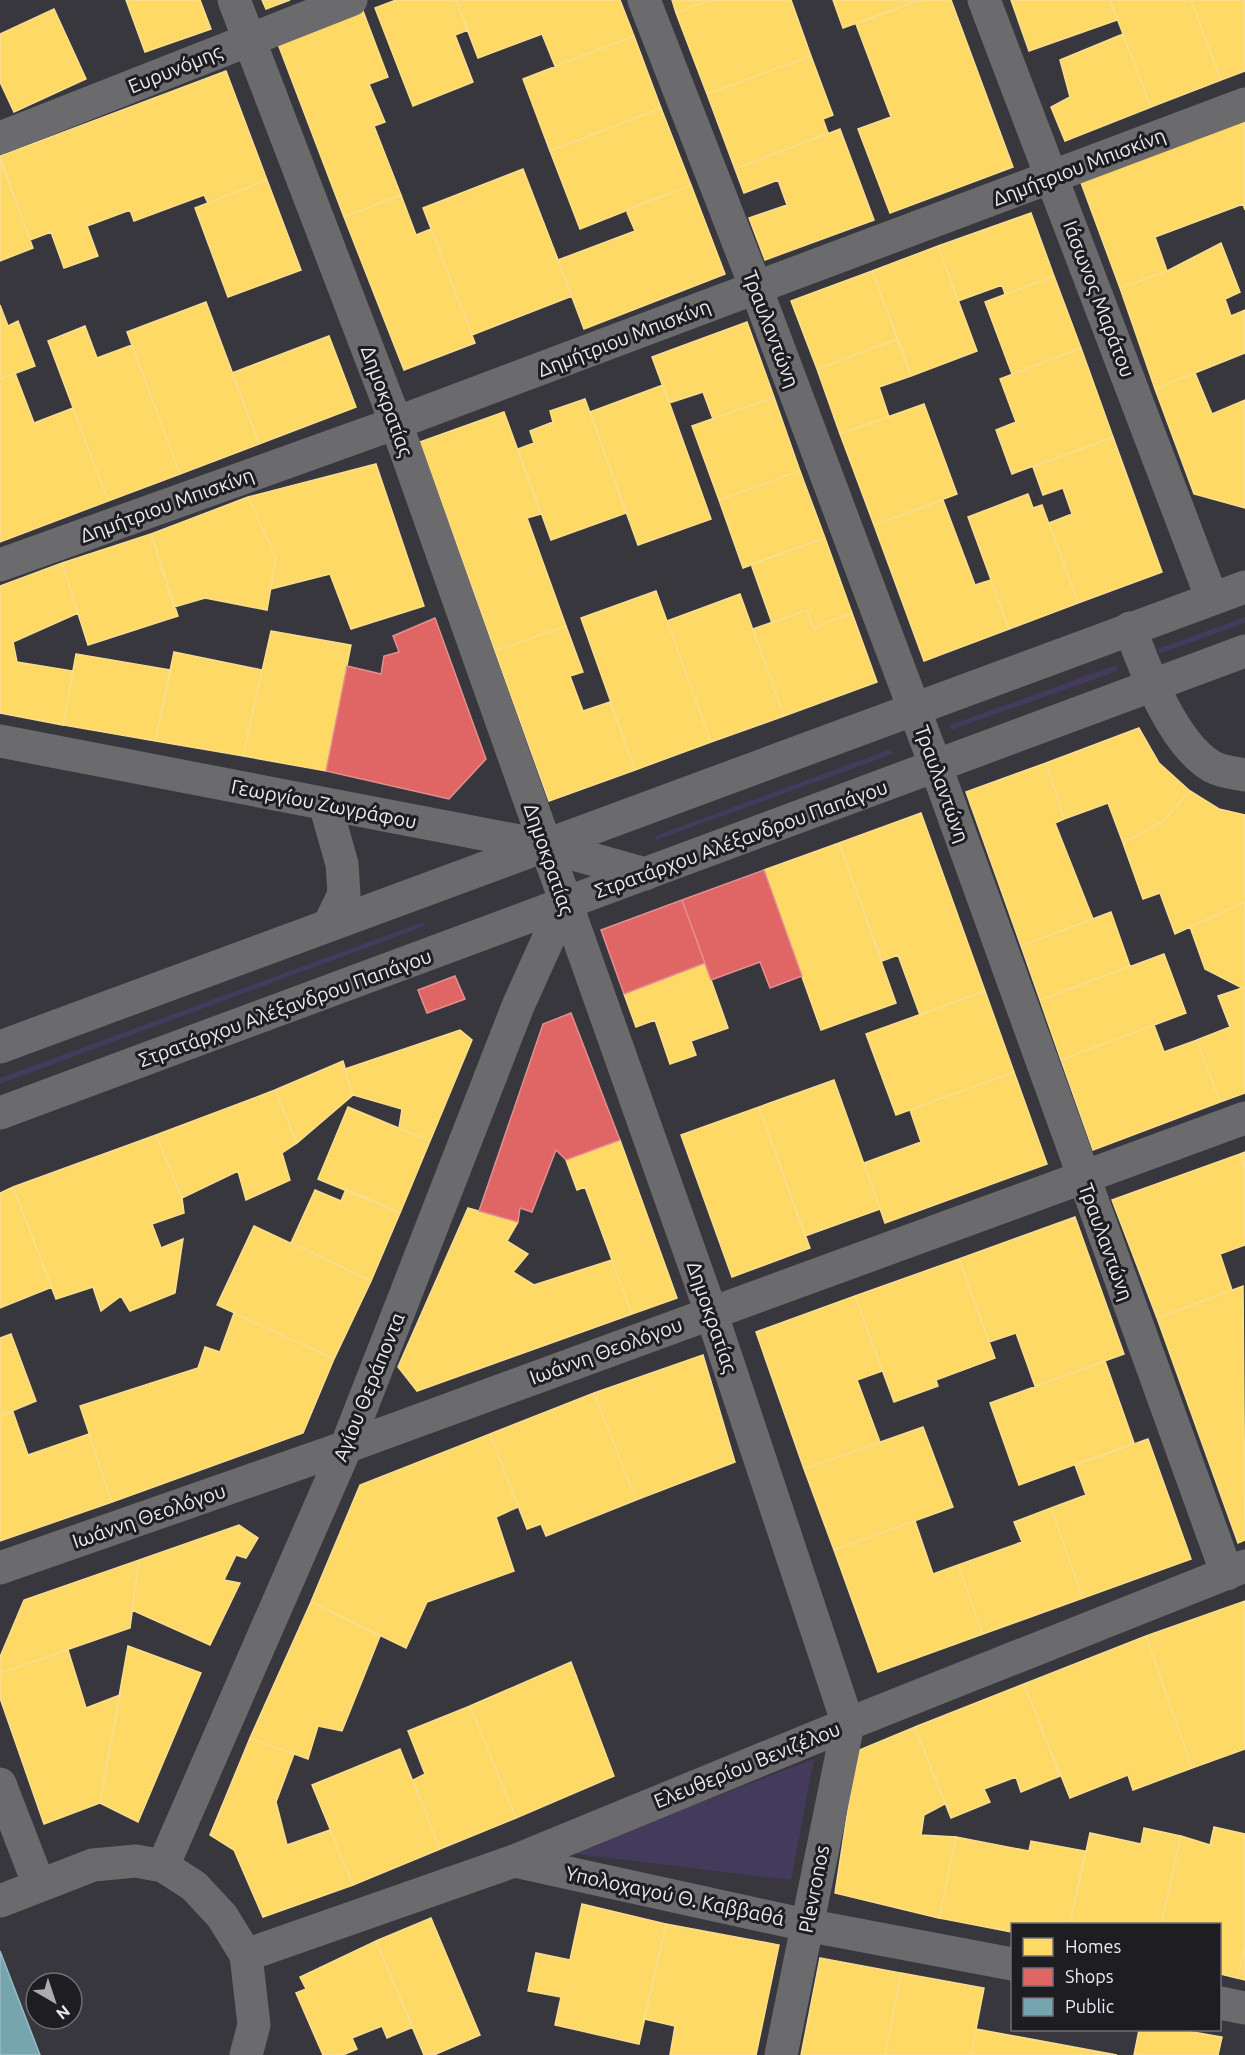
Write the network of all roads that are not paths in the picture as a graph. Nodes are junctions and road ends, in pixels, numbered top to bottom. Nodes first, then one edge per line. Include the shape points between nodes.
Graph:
1 (234, 0) edge
2 (351, 0) edge
3 (644, 0) edge
4 (984, 0) edge
5 (249, 40) junction
6 (1245, 104) edge
7 (0, 138) edge
8 (1053, 176) junction
9 (756, 288) junction
10 (396, 423) junction
11 (0, 565) edge
12 (1245, 587) edge
13 (1212, 599) junction
14 (1130, 628) junction
15 (1245, 651) edge
16 (1151, 685) junction
17 (914, 709) junction
18 (0, 741) edge
19 (936, 767) junction
20 (1245, 775) edge
21 (325, 804) junction
22 (546, 846) junction
23 (645, 874) junction
24 (564, 904) junction
25 (329, 925) junction
26 (0, 1047) edge
27 (0, 1113) edge
28 (1245, 1118) edge
29 (1083, 1178) junction
30 (711, 1312) junction
31 (346, 1447) junction
32 (0, 1568) edge
33 (1236, 1570) edge
34 (848, 1724) junction
35 (0, 1785) edge
36 (514, 1861) junction
37 (163, 1866) junction
38 (39, 1885) junction
39 (0, 1901) edge
40 (807, 1925) junction
41 (246, 1955) junction
42 (1011, 1964) edge
43 (1221, 2003) edge
44 (1245, 2008) edge
45 (246, 2055) edge
46 (782, 2055) edge

1 - 5 street, Δημοκρατίας
2 - 5 street, Ευρυνόμης
3 - 9 street, Τραυλαντώνη
4 - 8 street, Ιάσωνος Μαράτου
5 - 7 street, Ευρυνόμης
5 - 10 street, Δημοκρατίας
6 - 8 street, Δημήτριου Μπισκίνη
8 - 9 street, Δημήτριου Μπισκίνη
8 - 13 street, Ιάσωνος Μαράτου
9 - 10 street, Δημήτριου Μπισκίνη
9 - 17 street, Τραυλαντώνη
10 - 11 street, Δημήτριου Μπισκίνη
10 - 22 street, Δημοκρατίας
12 - 13 street
13 - 14 street
14 - 16 street
14 - 17 street
15 - 16 street, Στρατάρχου Αλέξανδρου Παπάγου
16 - 19 street, Στρατάρχου Αλέξανδρου Παπάγου
16 - 20 street via 1187,744 1213,767
17 - 19 street, Τραυλαντώνη
17 - 22 street
18 - 21 street, Γεωργίου Ζωγράφου
19 - 23 street, Στρατάρχου Αλέξανδρου Παπάγου
19 - 29 street, Τραυλαντώνη
21 - 22 street, Γεωργίου Ζωγράφου
21 - 25 street via 342,864 344,894
22 - 23 street, Γεωργίου Ζωγράφου
22 - 24 street, Δημοκρατίας
22 - 25 street
23 - 24 street, Στρατάρχου Αλέξανδρου Παπάγου
24 - 27 street, Στρατάρχου Αλέξανδρου Παπάγου
24 - 30 street, Δημοκρατίας
24 - 31 street, Αγίου Θεράποντα via 518,1006
25 - 26 street
28 - 29 street, Ιωάννη Θεολόγου
29 - 30 street, Ιωάννη Θεολόγου
29 - 33 street, Τραυλαντώνη
30 - 31 street, Ιωάννη Θεολόγου
30 - 34 street, Δημοκρατίας
31 - 32 street, Ιωάννη Θεολόγου
31 - 37 street, Αγίου Θεράποντα
33 - 34 street, Ελευθερίου Βενιζέλου
34 - 36 street, Ελευθερίου Βενιζέλου
34 - 40 street, Plevronos
35 - 38 street
36 - 40 street, Υπολοχαγού Θ. Καββαθά
36 - 41 street, Ελευθερίου Βενιζέλου
37 - 38 street via 136,1862 93,1865
37 - 41 street via 194,1886 222,1916
38 - 39 street
40 - 42 street, Υπολοχαγού Θ. Καββαθά
40 - 46 street, Plevronos
41 - 45 street via 254,2025
43 - 44 street

